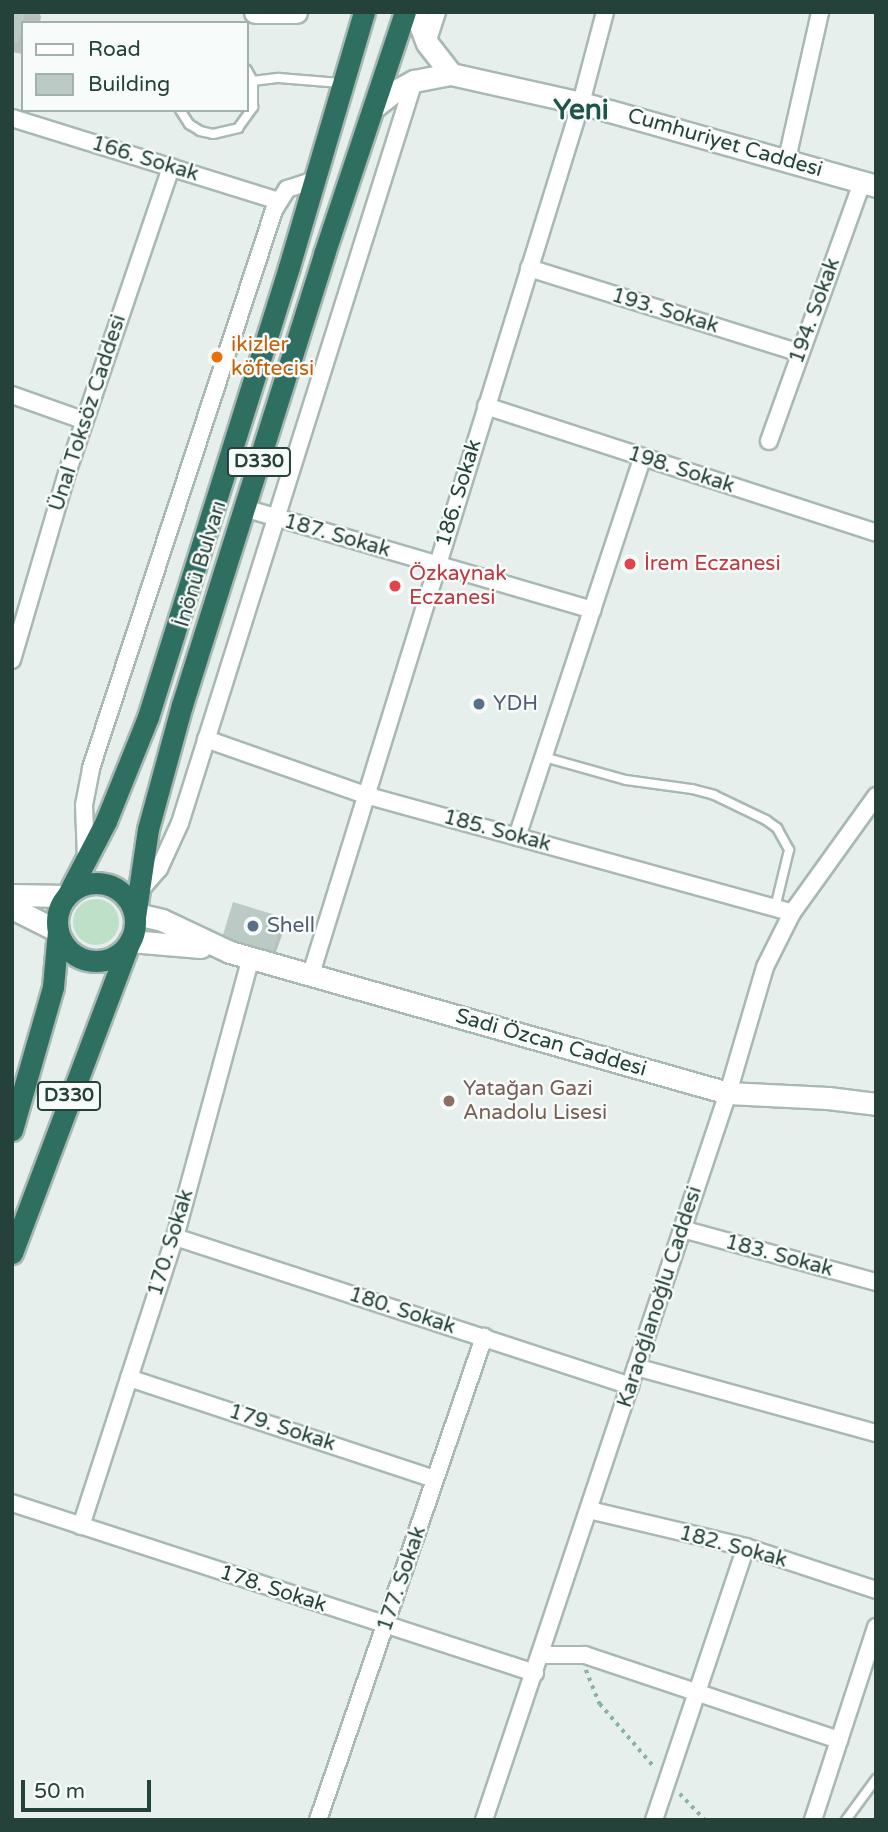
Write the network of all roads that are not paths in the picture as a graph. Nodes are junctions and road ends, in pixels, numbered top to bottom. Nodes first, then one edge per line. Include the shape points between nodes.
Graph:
1 (255, 12) edge
2 (296, 12) edge
3 (364, 12) edge
4 (405, 12) edge
5 (415, 12) edge
6 (437, 12) edge
7 (605, 12) edge
8 (820, 12) edge
9 (427, 43) junction
10 (248, 72) edge
11 (451, 74) junction
12 (253, 81) junction
13 (414, 81) junction
14 (341, 84) junction
15 (580, 103) junction
16 (373, 108) junction
17 (181, 112) edge
18 (12, 118) edge
19 (787, 159) junction
20 (171, 167) junction
21 (314, 180) junction
22 (869, 184) edge
23 (278, 201) junction
24 (529, 268) junction
25 (800, 353) junction
26 (12, 395) edge
27 (486, 406) junction
28 (85, 421) junction
29 (769, 441) dead end
30 (642, 458) junction
31 (244, 508) junction
32 (275, 517) junction
33 (876, 533) edge
34 (436, 565) junction
35 (592, 610) junction
36 (12, 660) edge
37 (206, 739) junction
38 (544, 757) junction
39 (365, 795) junction
40 (876, 796) edge
41 (517, 837) junction
42 (86, 862) junction
43 (137, 894) junction
44 (12, 895) edge
45 (67, 896) junction
46 (12, 908) edge
47 (775, 908) junction
48 (792, 913) junction
49 (135, 917) junction
50 (58, 932) junction
51 (130, 941) junction
52 (230, 952) junction
53 (251, 958) junction
54 (311, 974) junction
55 (727, 1093) junction
56 (874, 1100) edge
57 (12, 1130) edge
58 (682, 1229) junction
59 (174, 1237) junction
60 (12, 1253) edge
61 (876, 1282) edge
62 (484, 1338) junction
63 (636, 1367) junction
64 (129, 1378) junction
65 (630, 1386) junction
66 (876, 1433) edge
67 (435, 1479) junction
68 (12, 1503) edge
69 (589, 1510) junction
70 (81, 1526) junction
71 (746, 1547) junction
72 (876, 1590) edge
73 (386, 1626) junction
74 (876, 1627) edge
75 (540, 1655) junction
76 (535, 1672) junction
77 (697, 1692) junction
78 (839, 1740) junction
79 (876, 1779) edge
80 (318, 1820) edge
81 (484, 1820) edge
82 (654, 1820) edge
83 (813, 1820) edge
84 (846, 1820) edge

1 - 2 street
3 - 14 highway, İnönü Bulvarı / D330
4 - 16 highway, İnönü Bulvarı / D330
5 - 9 street
6 - 9 street
7 - 15 street, 186. Sokak
8 - 19 street
9 - 11 street
10 - 12 lane
11 - 13 street, Cumhuriyet Caddesi
11 - 15 street, Cumhuriyet Caddesi
12 - 14 lane via 289,78
12 - 17 lane via 253,107 238,128 226,133 200,131
13 - 16 street, Cumhuriyet Caddesi
13 - 32 street
14 - 21 highway, İnönü Bulvarı / D330
15 - 19 street, Cumhuriyet Caddesi
15 - 24 street, 186. Sokak
16 - 31 highway, İnönü Bulvarı / D330
18 - 20 street, 166. Sokak
19 - 22 street, Cumhuriyet Caddesi
20 - 23 street, 166. Sokak
20 - 28 street, Ünal Toksöz Caddesi
21 - 23 street via 292,186
21 - 42 highway, İnönü Bulvarı / D330 via 148,717
22 - 25 street, 194. Sokak
23 - 42 street, İnönü Bulvarı via 91,768 84,805
24 - 25 street, 193. Sokak
24 - 27 street, 186. Sokak
25 - 29 street, 194. Sokak
26 - 28 street
27 - 30 street, 198. Sokak
27 - 34 street, 186. Sokak
28 - 36 street, Ünal Toksöz Caddesi
30 - 33 street, 198. Sokak
30 - 35 street
31 - 32 street, 187. Sokak
31 - 43 highway, İnönü Bulvarı / D330 via 170,746
32 - 34 street, 187. Sokak
32 - 37 street
34 - 35 street, 187. Sokak
34 - 39 street, 186. Sokak
35 - 38 street
37 - 39 street, 185. Sokak
37 - 43 street via 166,857
38 - 41 street
38 - 47 lane via 626,780 692,789 766,820 789,850
39 - 41 street, 185. Sokak
39 - 54 street, 186. Sokak
40 - 48 street, Karaoğlanoğlu Caddesi
41 - 47 street, 185. Sokak
42 - 45 highway, İnönü Bulvarı / D330
43 - 49 highway, İnönü Bulvarı / D330
44 - 45 street
45 - 49 highway via 77,888 101,884 124,895
45 - 50 highway via 57,919
46 - 50 street
47 - 48 street, 185. Sokak
48 - 55 street, Karaoğlanoğlu Caddesi via 765,967
49 - 51 highway
49 - 52 street, Sadi Özcan Caddesi via 153,917
50 - 51 highway via 70,951 91,961 114,957
50 - 57 highway, D330 via 52,987
51 - 52 street, Sadi Özcan Caddesi
51 - 60 highway, D330
52 - 53 street, Sadi Özcan Caddesi
53 - 54 street, Sadi Özcan Caddesi
53 - 59 street, 170. Sokak
54 - 55 street, Sadi Özcan Caddesi
55 - 56 street, Sadi Özcan Caddesi
55 - 58 street, Karaoğlanoğlu Caddesi
58 - 61 street, 183. Sokak
58 - 63 street, Karaoğlanoğlu Caddesi
59 - 62 street, 180. Sokak
59 - 64 street, 170. Sokak
62 - 65 street, 180. Sokak
62 - 67 street, 177. Sokak
63 - 65 street, Karaoğlanoğlu Caddesi
63 - 66 street
64 - 67 street, 179. Sokak
64 - 70 street, 170. Sokak
65 - 69 street, Karaoğlanoğlu Caddesi
67 - 73 street, 177. Sokak
68 - 70 street, 178. Sokak
69 - 71 street, 182. Sokak
69 - 75 street, Karaoğlanoğlu Caddesi
70 - 73 street, 178. Sokak
71 - 72 street, 182. Sokak
71 - 77 street
73 - 76 street, 178. Sokak
73 - 80 street, 177. Sokak
74 - 78 street
75 - 76 street, Karaoğlanoğlu Caddesi
75 - 77 street via 585,1655
76 - 81 street, Karaoğlanoğlu Caddesi
77 - 78 street
77 - 82 street
78 - 83 street
79 - 84 lane

